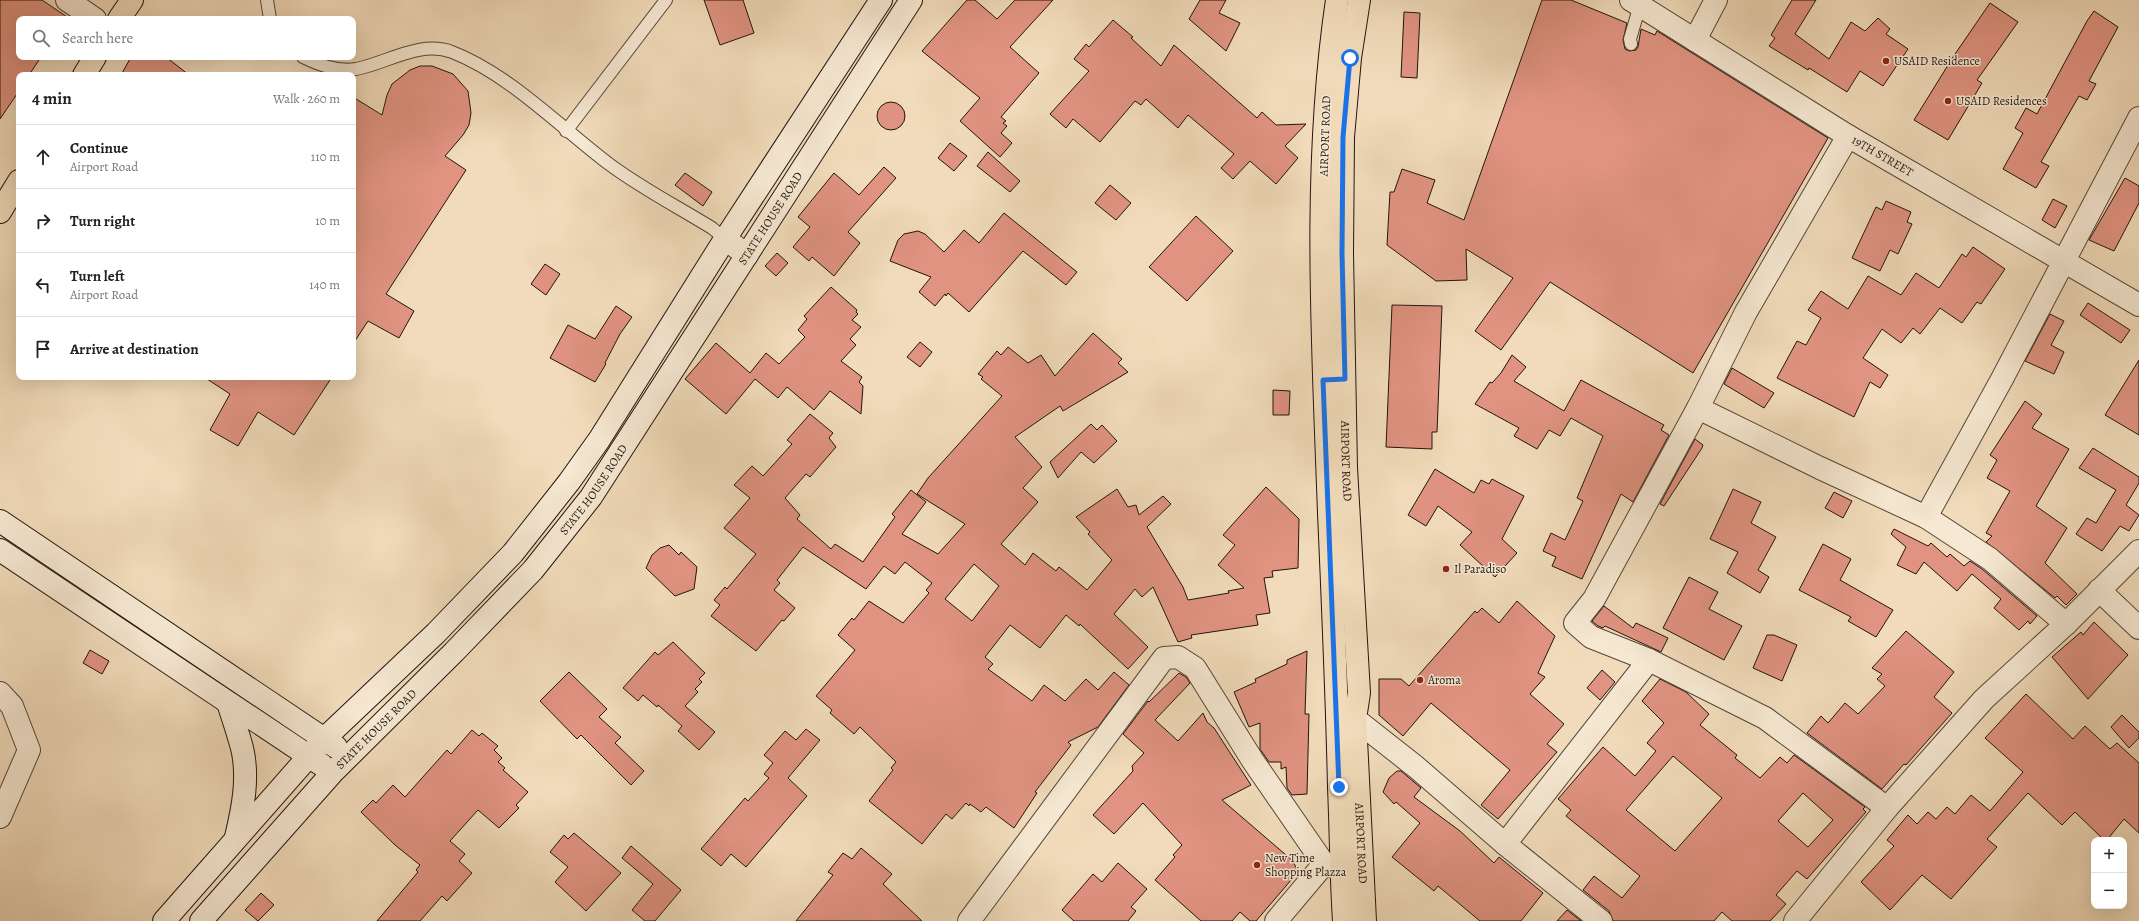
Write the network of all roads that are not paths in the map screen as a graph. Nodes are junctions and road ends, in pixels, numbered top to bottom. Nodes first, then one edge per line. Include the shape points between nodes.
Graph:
1 (67, 0) edge
2 (132, 0) edge
3 (267, 0) edge
4 (666, 0) edge
5 (881, 0) edge
6 (911, 0) edge
7 (1337, 0) edge
8 (1359, 0) edge
9 (1716, 0) edge
10 (1635, 3) edge
11 (91, 16) edge
12 (121, 16) edge
13 (270, 16) edge
14 (1695, 40) junction
15 (1631, 44) dead end
16 (93, 60) edge
17 (309, 60) edge
18 (86, 72) edge
19 (2139, 118) edge
20 (566, 131) junction
21 (1848, 136) junction
22 (16, 186) edge
23 (0, 212) edge
24 (725, 239) junction
25 (747, 255) junction
26 (2064, 262) junction
27 (2139, 305) edge
28 (1345, 379) junction
29 (1323, 380) junction
30 (1698, 408) junction
31 (615, 414) junction
32 (637, 427) junction
33 (1926, 517) junction
34 (3, 529) edge
35 (0, 550) edge
36 (2139, 551) edge
37 (2099, 590) junction
38 (2066, 624) junction
39 (2139, 628) edge
40 (436, 633) junction
41 (454, 652) junction
42 (1649, 660) junction
43 (0, 693) edge
44 (228, 703) junction
45 (1355, 719) junction
46 (324, 739) junction
47 (309, 756) junction
48 (348, 756) junction
49 (333, 772) junction
50 (1887, 808) junction
51 (0, 817) edge
52 (235, 839) junction
53 (1505, 844) junction
54 (1332, 866) junction
55 (164, 921) edge
56 (201, 921) edge
57 (969, 921) edge
58 (1276, 921) edge
59 (1344, 921) edge
60 (1364, 921) edge
61 (1601, 921) edge
62 (1795, 921) edge

1 - 11 street
2 - 12 main road
3 - 13 lane
4 - 20 lane
5 - 24 street
6 - 25 street, STATE HOUSE ROAD
7 - 29 main road, AIRPORT ROAD via 1328,56 1323,135
8 - 28 main road, AIRPORT ROAD via 1350,58 1343,137
9 - 14 street
10 - 14 street, 19TH STREET
10 - 15 lane
14 - 21 street, 19TH STREET via 1766,87
16 - 18 main road
17 - 20 lane via 332,68 355,69 416,51 436,48 452,52 512,85
19 - 26 street
20 - 24 lane via 611,166 712,228
21 - 26 street, 19TH STREET
21 - 30 street via 1746,312
22 - 23 main road
24 - 25 street
24 - 31 street
25 - 32 street, STATE HOUSE ROAD
26 - 27 street, 19TH STREET
26 - 33 street
28 - 29 main road
28 - 45 main road, AIRPORT ROAD via 1346,468 1359,693
29 - 54 main road, AIRPORT ROAD via 1339,787
30 - 33 street
30 - 42 street via 1594,599 1575,623 1591,637
31 - 32 street
31 - 40 street via 569,482 513,553
32 - 41 street, STATE HOUSE ROAD via 591,497 533,570
33 - 38 street via 1990,559
34 - 46 street
35 - 44 street
36 - 37 street
37 - 38 street
37 - 39 street
38 - 50 street via 1984,699
40 - 41 street
40 - 46 street
41 - 48 street, STATE HOUSE ROAD
42 - 50 street via 1765,718
42 - 53 street
43 - 51 street via 12,706 29,750
44 - 47 street
44 - 52 street via 242,749 243,810
45 - 53 street via 1416,767
45 - 60 main road, AIRPORT ROAD
46 - 47 street
46 - 48 street
47 - 49 street
47 - 52 street
48 - 49 street, STATE HOUSE ROAD
49 - 56 street, STATE HOUSE ROAD
50 - 62 street
52 - 55 street
53 - 61 street
54 - 57 street via 1253,761 1195,668 1178,657 1164,658
54 - 58 street
54 - 59 main road, AIRPORT ROAD

